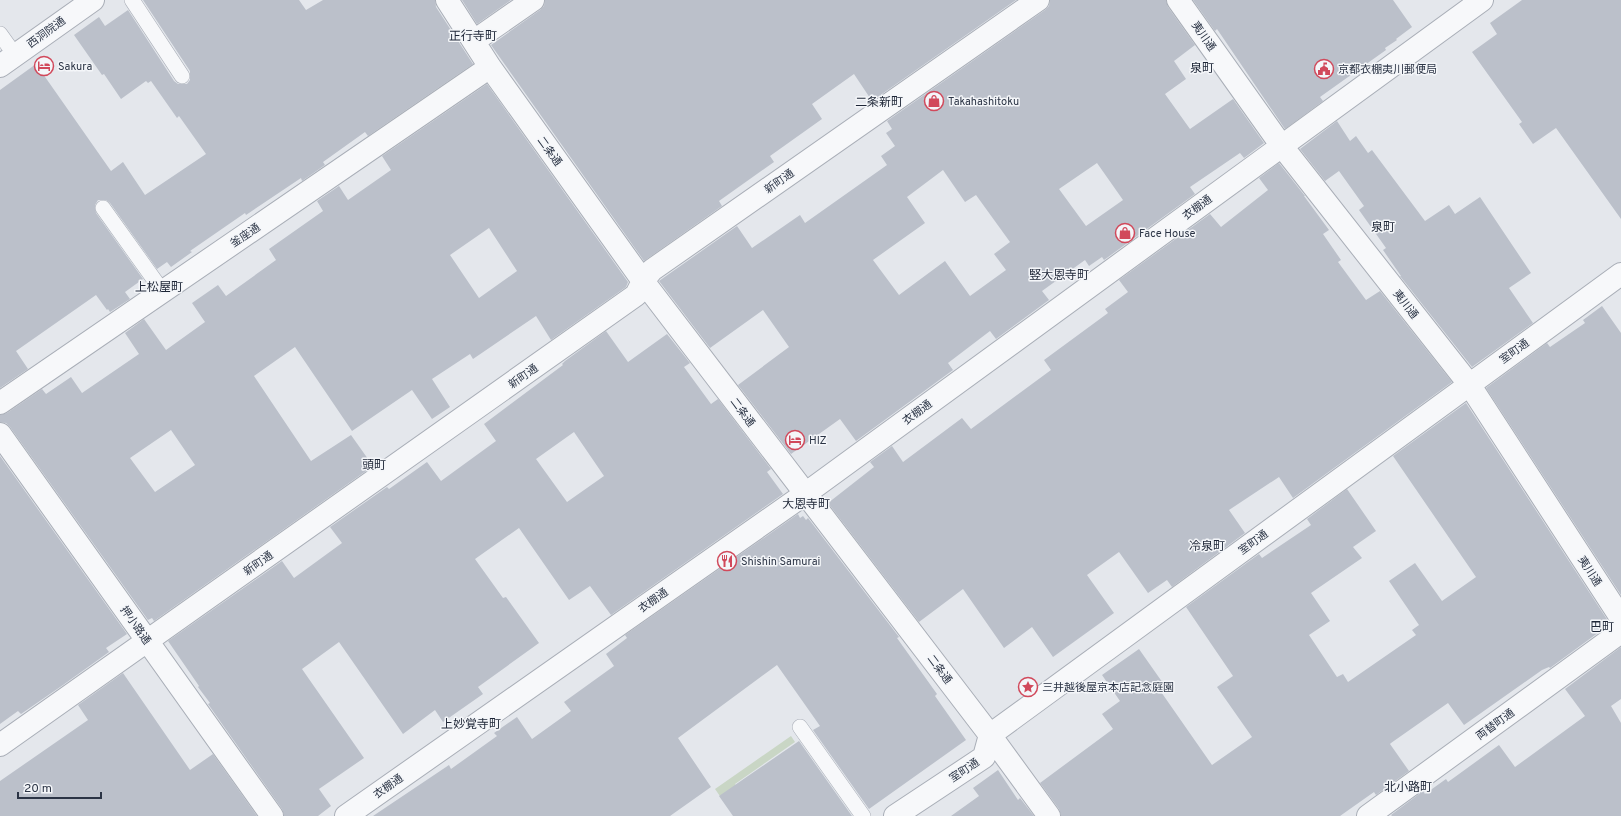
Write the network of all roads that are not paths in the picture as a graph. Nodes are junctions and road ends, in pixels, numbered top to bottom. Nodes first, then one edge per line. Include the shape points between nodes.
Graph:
1 (132, 0) edge
2 (447, 0) edge
3 (533, 0) edge
4 (1038, 0) edge
5 (1178, 0) edge
6 (1482, 0) edge
7 (79, 4) edge
8 (0, 34) edge
9 (474, 41) junction
10 (7, 60) edge
11 (490, 67) junction
12 (182, 76) dead end
13 (1281, 145) junction
14 (103, 208) dead end
15 (1621, 274) edge
16 (643, 281) junction
17 (163, 292) junction
18 (1469, 384) junction
19 (0, 403) edge
20 (0, 434) edge
21 (805, 494) junction
22 (1621, 618) edge
23 (1621, 632) edge
24 (147, 641) junction
25 (800, 727) dead end
26 (990, 735) junction
27 (0, 745) edge
28 (272, 816) edge
29 (346, 816) edge
30 (863, 816) edge
31 (895, 816) edge
32 (1049, 816) edge
33 (1368, 816) edge

1 - 12 lane
2 - 9 street, 二条通
3 - 9 street
4 - 16 street, 新町通 via 652,270
5 - 13 street, 夷川通
6 - 13 street, 衣棚通
7 - 10 street, 西洞院通
8 - 10 lane
9 - 11 street, 二条通
11 - 16 street, 二条通
11 - 17 street, 釜座通
13 - 18 street, 夷川通
13 - 21 street, 衣棚通
14 - 17 lane
15 - 18 street, 室町通
16 - 21 street, 二条通
16 - 24 street, 新町通 via 636,295
17 - 19 street, 釜座通
18 - 22 street, 夷川通
18 - 26 street, 室町通
20 - 24 street, 押小路通
21 - 26 street, 二条通
21 - 29 street, 衣棚通
23 - 33 street, 両替町通
24 - 27 street, 新町通
24 - 28 street, 押小路通
25 - 30 lane
26 - 31 street, 室町通 via 984,757
26 - 32 street, 二条通

